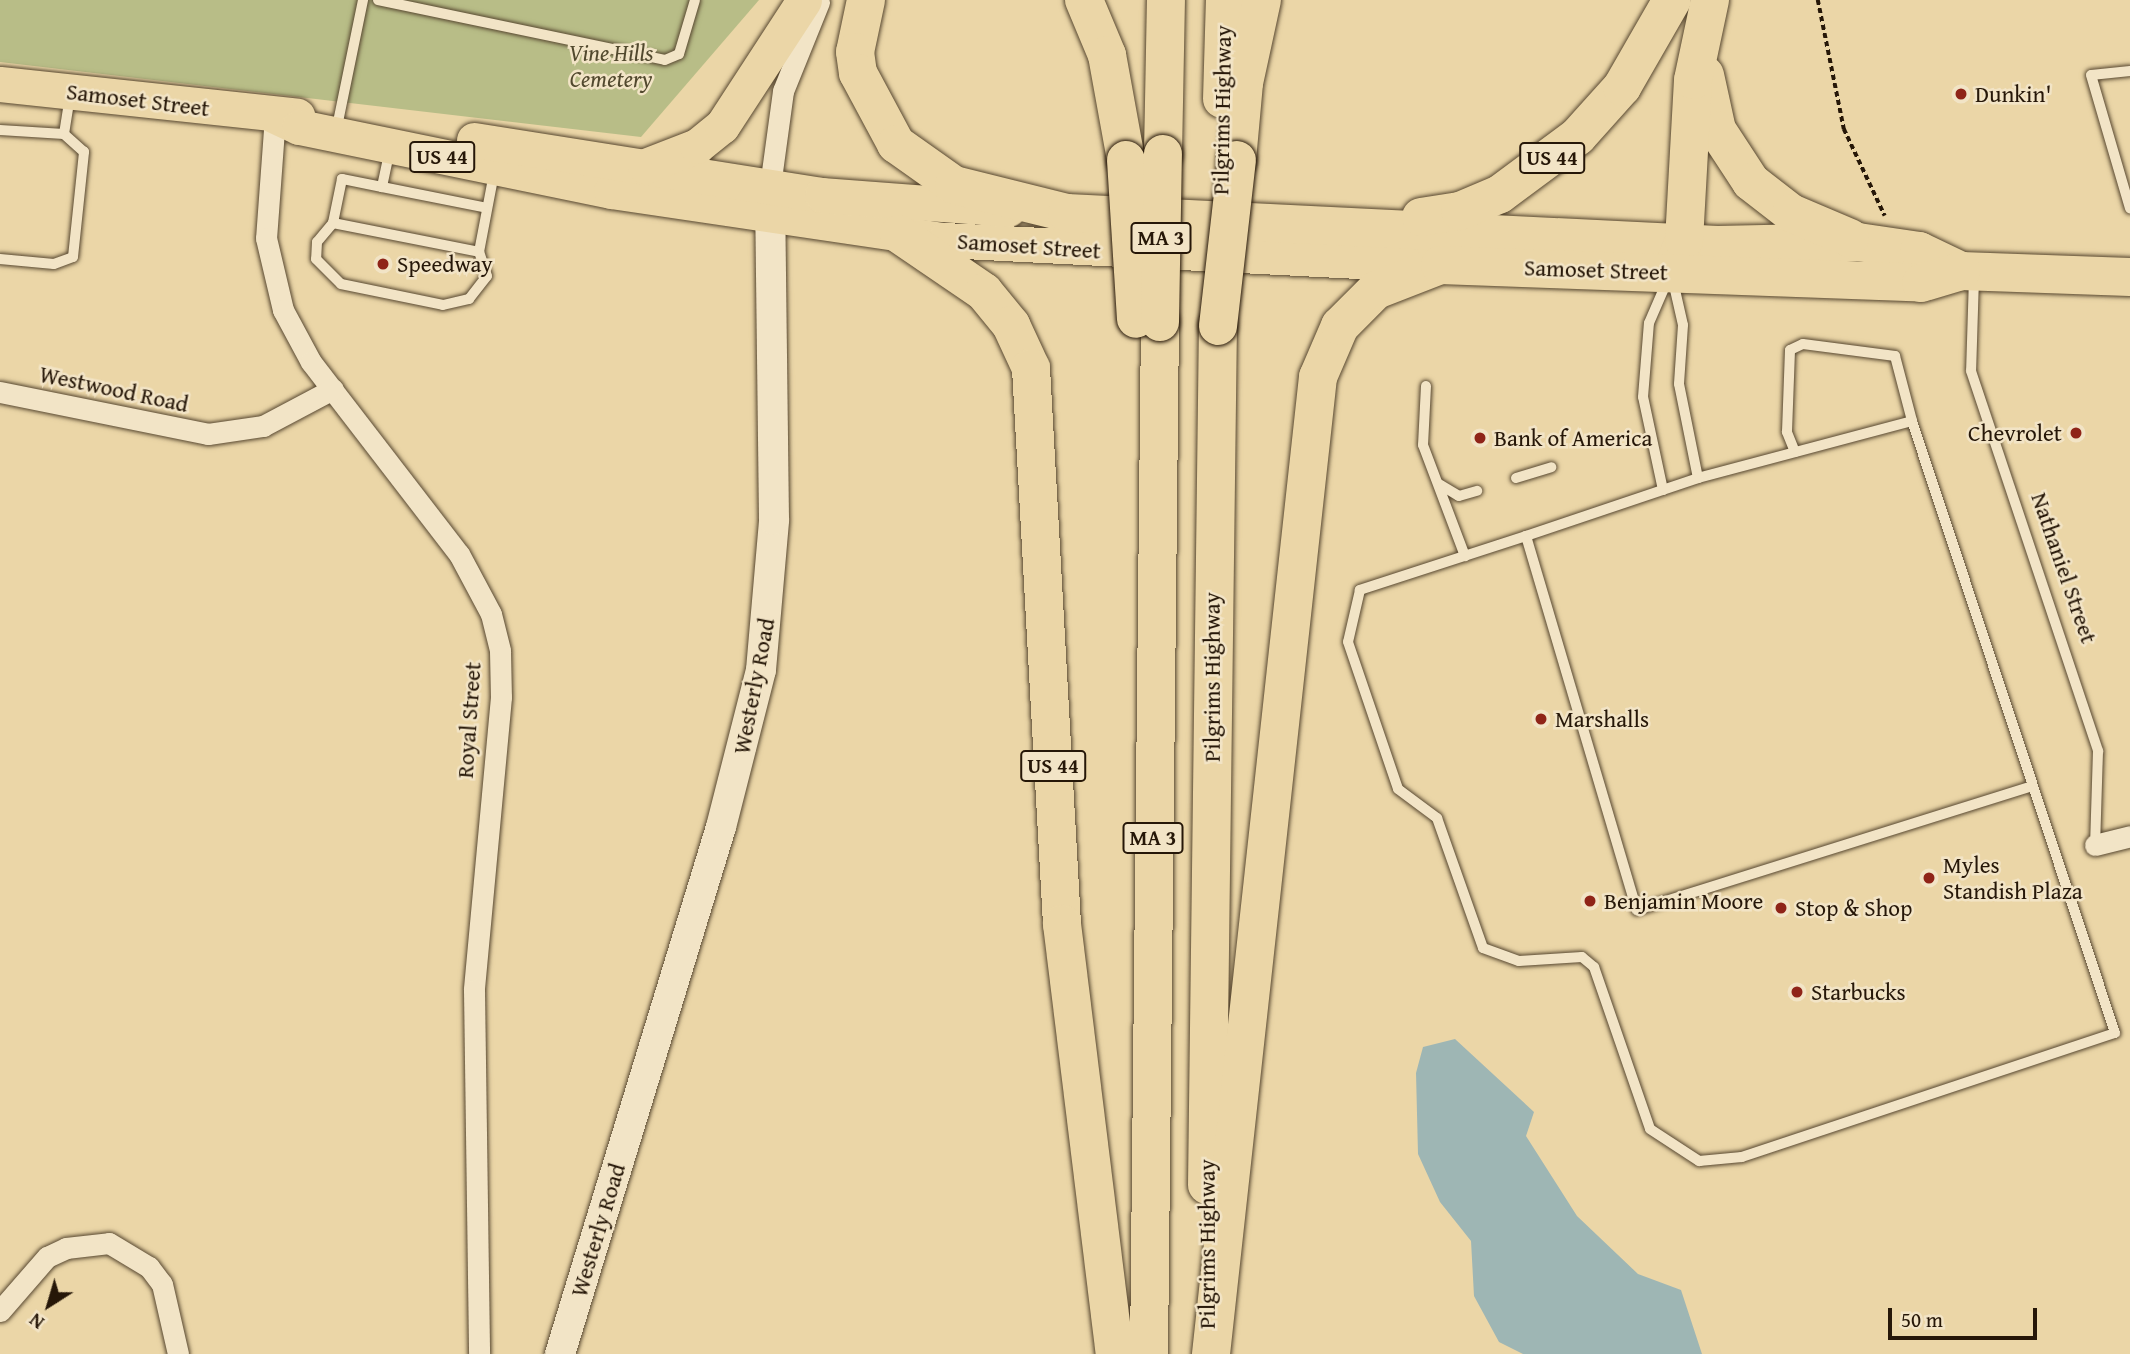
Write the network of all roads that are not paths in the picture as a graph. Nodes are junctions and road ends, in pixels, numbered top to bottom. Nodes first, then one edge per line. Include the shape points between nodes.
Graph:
1 (363, 0) edge
2 (378, 0) edge
3 (695, 0) edge
4 (804, 0) edge
5 (820, 0) edge
6 (866, 0) edge
7 (1084, 0) edge
8 (1166, 0) edge
9 (1225, 0) edge
10 (1262, 0) edge
11 (1672, 0) edge
12 (1710, 0) edge
13 (1702, 42) junction
14 (2130, 71) edge
15 (0, 84) edge
16 (70, 92) junction
17 (275, 116) junction
18 (338, 122) junction
19 (0, 130) edge
20 (64, 134) junction
21 (390, 146) junction
22 (1229, 160) junction
23 (642, 167) junction
24 (495, 168) junction
25 (374, 189) junction
26 (394, 189) junction
27 (442, 199) junction
28 (770, 200) junction
29 (392, 201) dead end
30 (487, 208) junction
31 (2130, 208) edge
32 (439, 211) dead end
33 (1067, 213) junction
34 (333, 223) junction
35 (1368, 229) junction
36 (899, 234) junction
37 (1874, 234) junction
38 (479, 252) junction
39 (1677, 257) junction
40 (0, 259) edge
41 (1440, 265) junction
42 (1968, 271) junction
43 (2130, 277) edge
44 (1148, 321) junction
45 (1426, 386) dead end
46 (333, 389) junction
47 (0, 392) edge
48 (1912, 422) junction
49 (1795, 453) junction
50 (1551, 467) dead end
51 (1516, 478) dead end
52 (1698, 478) junction
53 (1437, 482) junction
54 (1663, 490) junction
55 (1477, 491) dead end
56 (1526, 536) junction
57 (1465, 556) junction
58 (2030, 787) junction
59 (2130, 836) edge
60 (2095, 845) joint
61 (0, 1311) edge
62 (177, 1354) edge
63 (479, 1354) edge
64 (560, 1354) edge
65 (1115, 1354) edge
66 (1149, 1354) edge
67 (1209, 1354) edge

1 - 18 lane
2 - 3 lane via 665,60 679,54
4 - 23 main road via 722,126 697,146
5 - 28 street, Westerly Road via 783,91
6 - 33 highway via 855,52 858,73 896,144 954,185
7 - 44 highway, bridge via 1107,55
8 - 44 highway, MA 3, bridge via 1163,154
9 - 22 highway, Pilgrims Highway
10 - 22 highway
11 - 35 highway, US 44 via 1622,87 1529,176 1477,206
12 - 13 highway
13 - 37 highway via 1711,112 1737,167 1774,203
13 - 39 highway via 1693,80
14 - 31 lane via 2091,75
15 - 16 main road, Samoset Street / US 44
16 - 17 main road, Samoset Street / US 44
16 - 20 lane
17 - 18 main road, Samoset Street / US 44
17 - 21 main road, Samoset Street / US 44
17 - 46 street, Royal Street via 266,184 269,264 293,332
18 - 23 main road, Samoset Street / US 44
19 - 20 lane
20 - 40 lane via 84,152 73,257 54,264
21 - 24 main road, Samoset Street / US 44
21 - 25 lane
22 - 67 highway, Pilgrims Highway, bridge via 1218,326
23 - 28 main road, Samoset Street / US 44
24 - 28 main road, Samoset Street / US 44
24 - 30 lane
25 - 26 lane
25 - 34 lane via 342,179
26 - 27 lane via 416,200
26 - 29 lane
27 - 30 lane
27 - 32 lane
28 - 33 main road, Samoset Street / US 44
28 - 36 main road, Samoset Street / US 44
28 - 64 street, Westerly Road via 774,539 761,670 721,827
30 - 38 lane
33 - 35 highway, Samoset Street / US 44
34 - 38 lane via 362,225
34 - 38 lane via 317,242 316,259 327,275 341,284 443,305 480,289 487,276
35 - 39 highway, Samoset Street
36 - 41 main road, Samoset Street via 1147,254
36 - 65 highway, US 44 via 984,292 1011,326 1031,368 1062,924
37 - 39 highway, Samoset Street
37 - 42 highway, Samoset Street
39 - 41 highway, Samoset Street
39 - 42 highway, Samoset Street via 1921,284
39 - 52 lane via 1683,325 1679,384
39 - 54 lane via 1649,324 1643,397
41 - 67 highway via 1393,281 1359,304 1340,326 1318,377
42 - 43 highway, Samoset Street
42 - 60 lane, Nathaniel Street via 1970,371 2098,751
44 - 66 highway, MA 3 via 1136,403 1157,488
45 - 53 lane via 1423,445
46 - 47 street, Westwood Road via 262,426 208,434
46 - 63 street, Royal Street via 458,554 491,614 500,651 501,697 474,990
48 - 49 lane
48 - 49 lane via 1895,356 1803,344 1790,350 1787,432
48 - 58 lane
49 - 52 lane
50 - 51 lane
52 - 54 lane
53 - 55 lane via 1459,496
53 - 57 lane
54 - 56 lane
56 - 57 lane
56 - 58 lane via 1637,910
57 - 58 lane via 1360,590 1348,642 1398,789 1437,818 1483,948 1519,961 1582,957 1603,977 1650,1129 1699,1161 1742,1157 2115,1033
59 - 60 street, Nathaniel Street
61 - 62 street via 47,1257 66,1248 109,1243 149,1266 162,1284

